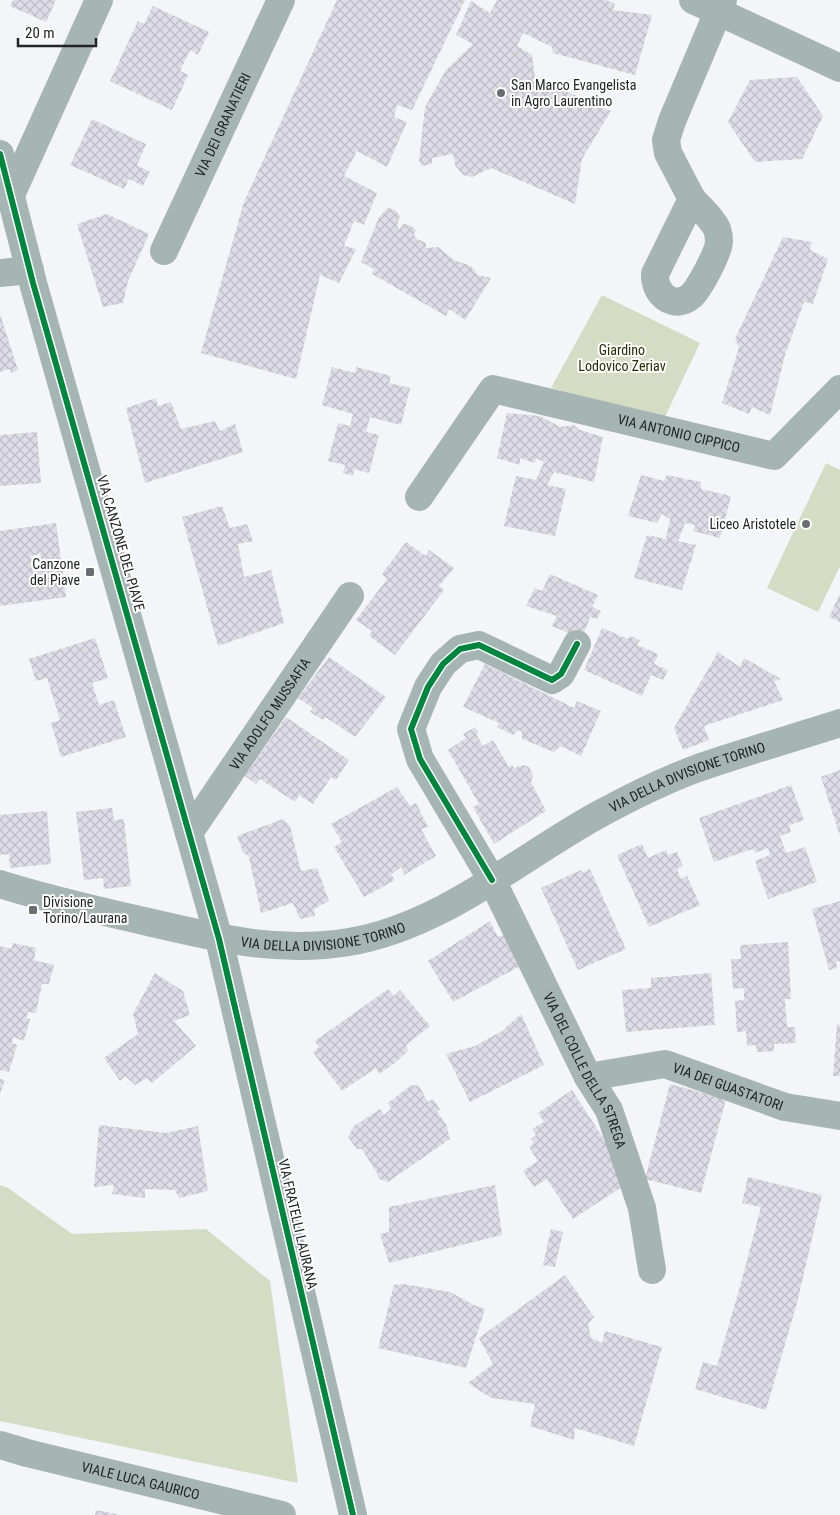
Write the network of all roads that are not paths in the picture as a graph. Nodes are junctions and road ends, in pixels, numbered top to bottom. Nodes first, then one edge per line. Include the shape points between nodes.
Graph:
1 (99, 0) edge
2 (281, 0) edge
3 (693, 0) edge
4 (721, 6) edge
5 (840, 68) edge
6 (0, 154) edge
7 (10, 196) junction
8 (692, 199) dead end
9 (164, 251) dead end
10 (30, 270) junction
11 (0, 273) edge
12 (840, 389) edge
13 (418, 497) dead end
14 (350, 596) dead end
15 (576, 644) dead end
16 (840, 723) edge
17 (189, 833) junction
18 (492, 880) junction
19 (0, 884) edge
20 (219, 938) junction
21 (588, 1077) junction
22 (840, 1116) edge
23 (652, 1270) dead end
24 (0, 1445) edge
25 (282, 1515) edge
26 (352, 1515) edge

1 - 7 street
2 - 9 street, VIA DEI GRANATIERI
3 - 4 street
4 - 5 street
4 - 8 street via 672,121 666,145
6 - 7 street, VIA CANZONE DEL PIAVE
7 - 10 street, VIA CANZONE DEL PIAVE
10 - 11 street
10 - 17 street, VIA CANZONE DEL PIAVE
12 - 13 street, VIA ANTONIO CIPPICO via 774,456 493,390
14 - 17 street, VIA ADOLFO MUSSAFIA
15 - 18 street via 561,674 552,680 480,645 460,649 443,664 428,687 411,729 420,759
16 - 18 street, VIA DELLA DIVISIONE TORINO via 697,768 646,790
17 - 20 street, VIA CANZONE DEL PIAVE
18 - 20 street, VIA DELLA DIVISIONE TORINO via 423,919 350,942 284,947
18 - 21 street, VIA DEL COLLE DELLA STREGA
19 - 20 street, VIA DELLA DIVISIONE TORINO via 82,907
20 - 26 street, VIA FRATELLI LAURANA
21 - 22 street, VIA DEI GUASTATORI via 665,1064 785,1107
21 - 23 street, VIA DEL COLLE DELLA STREGA via 609,1110 624,1148 642,1208
24 - 25 street, VIALE LUCA GAURICO

